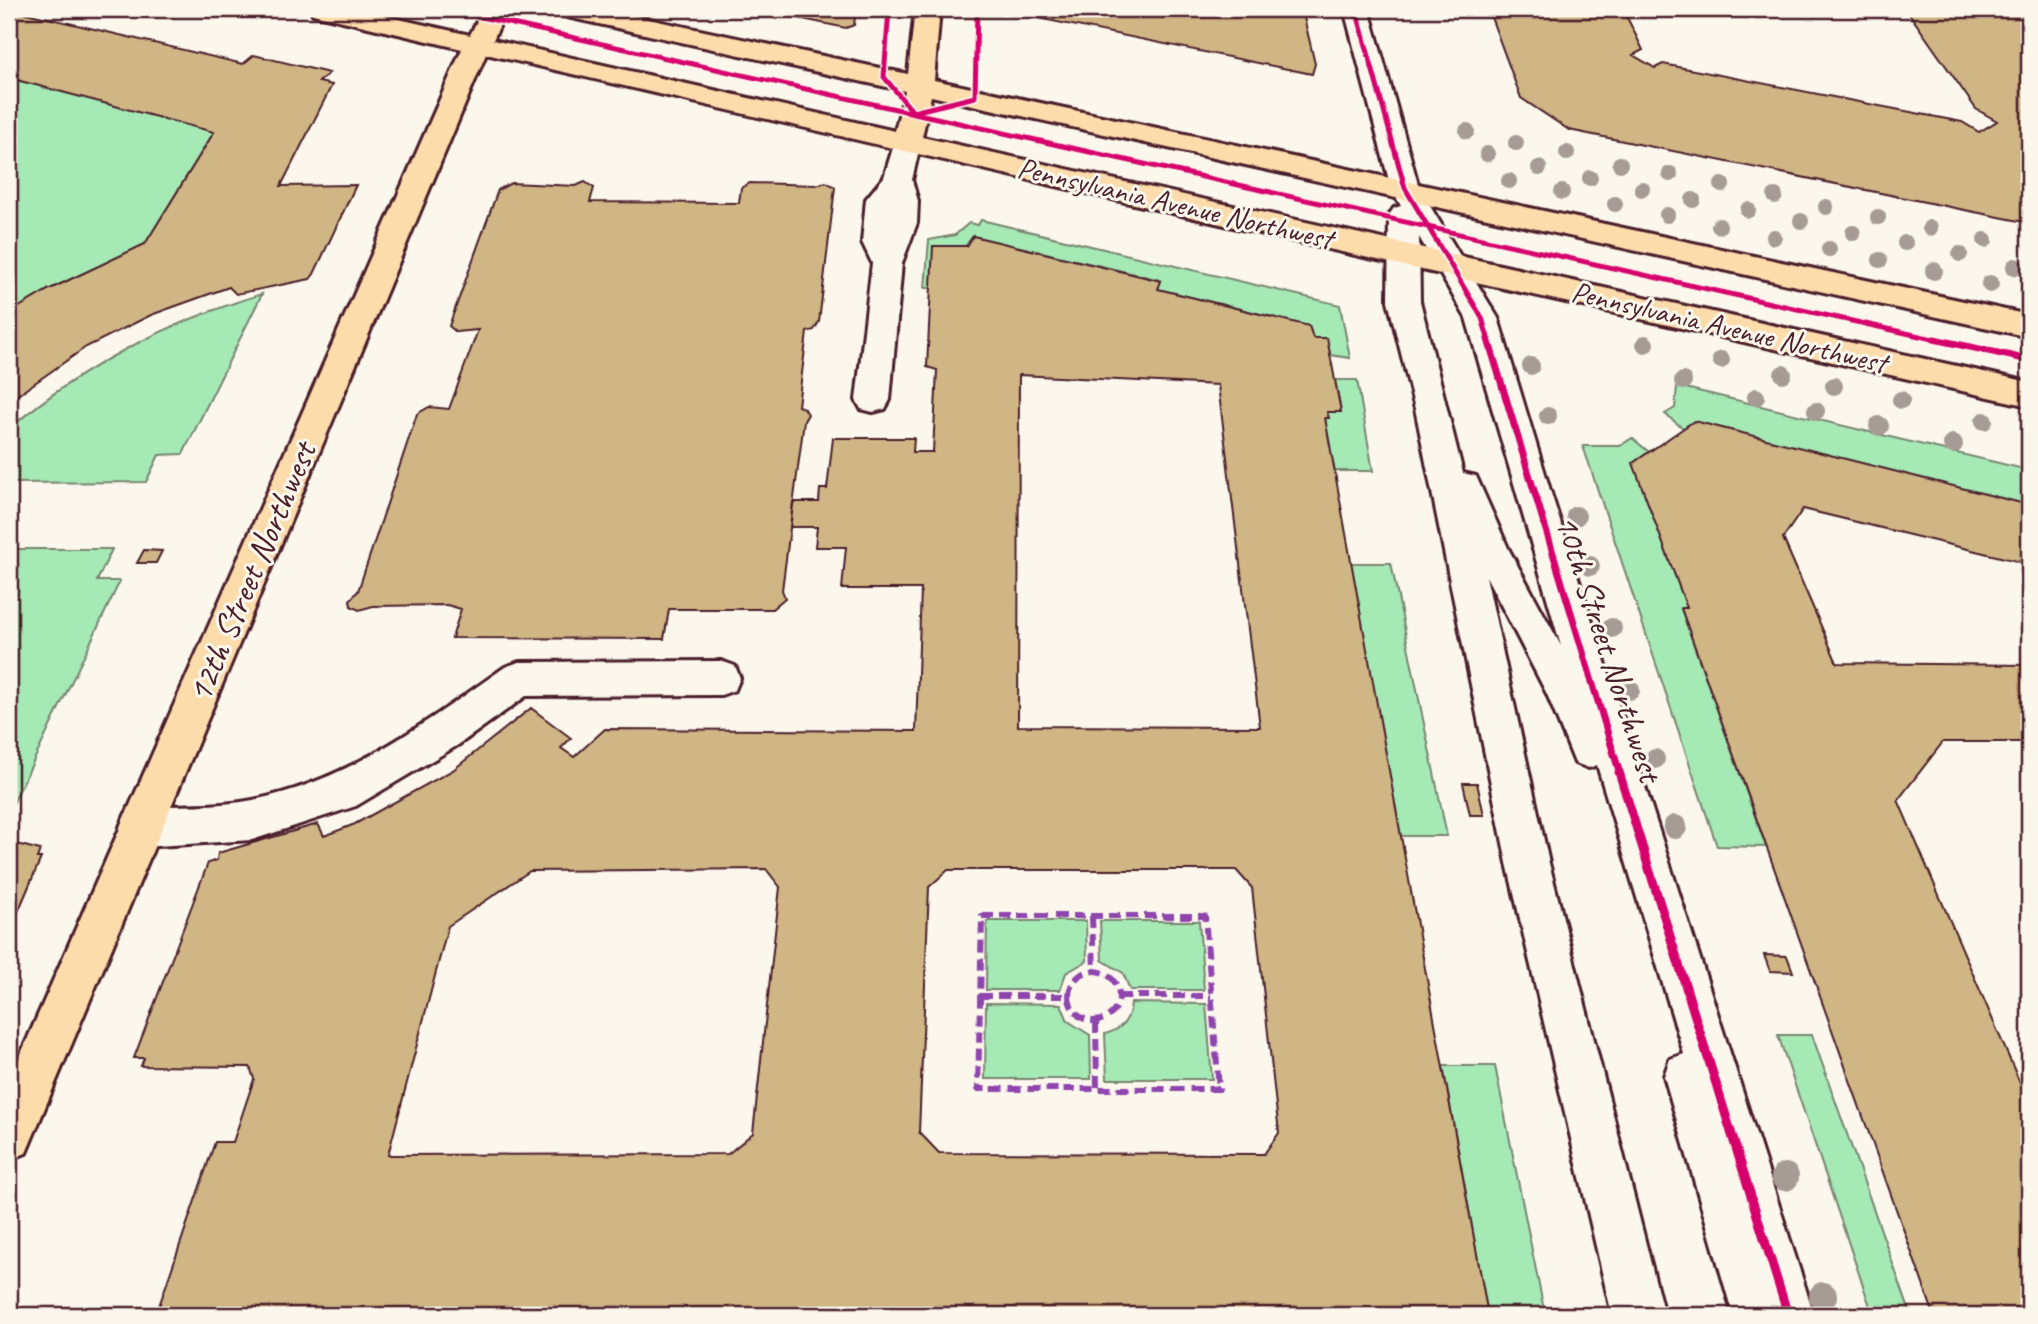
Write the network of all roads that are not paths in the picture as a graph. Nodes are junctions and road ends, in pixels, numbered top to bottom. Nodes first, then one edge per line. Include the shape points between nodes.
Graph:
1 (322, 9) edge
2 (495, 9) edge
3 (567, 9) edge
4 (928, 9) edge
5 (1356, 9) edge
6 (478, 43) junction
7 (920, 85) junction
8 (907, 141) junction
9 (1405, 188) junction
10 (1405, 256) junction
11 (1450, 266) junction
12 (2029, 326) edge
13 (2029, 394) edge
14 (873, 401) dead end
15 (1433, 413) junction
16 (721, 678) dead end
17 (141, 827) junction
18 (21, 1078) edge
19 (9, 1136) edge
20 (1638, 1315) edge
21 (1759, 1315) edge
22 (1788, 1315) edge

1 - 6 main road, Pennsylvania Avenue Northwest
2 - 6 main road, 12th Street Northwest
3 - 7 main road, Pennsylvania Avenue Northwest
4 - 7 main road
5 - 9 street, 10th Street Northwest
6 - 8 main road, Pennsylvania Avenue Northwest
6 - 17 main road, 12th Street Northwest
7 - 8 main road
7 - 9 main road, Pennsylvania Avenue Northwest
8 - 10 main road, Pennsylvania Avenue Northwest
8 - 14 street via 898,180 881,199 877,242 887,263
9 - 10 street, 10th Street Northwest
9 - 11 street, 10th Street Northwest
9 - 12 main road, Pennsylvania Avenue Northwest
10 - 11 main road, Pennsylvania Avenue Northwest
10 - 15 street, 10th Street Northwest via 1404,301
11 - 13 main road, Pennsylvania Avenue Northwest
11 - 22 street, 10th Street Northwest via 1482,318
15 - 20 street, 10th Street Northwest via 1517,817
15 - 21 street via 1491,551 1587,741
16 - 17 street via 519,679 444,732 341,793 252,820
17 - 18 main road, 12th Street Northwest
18 - 19 main road, 12th Street Northwest

